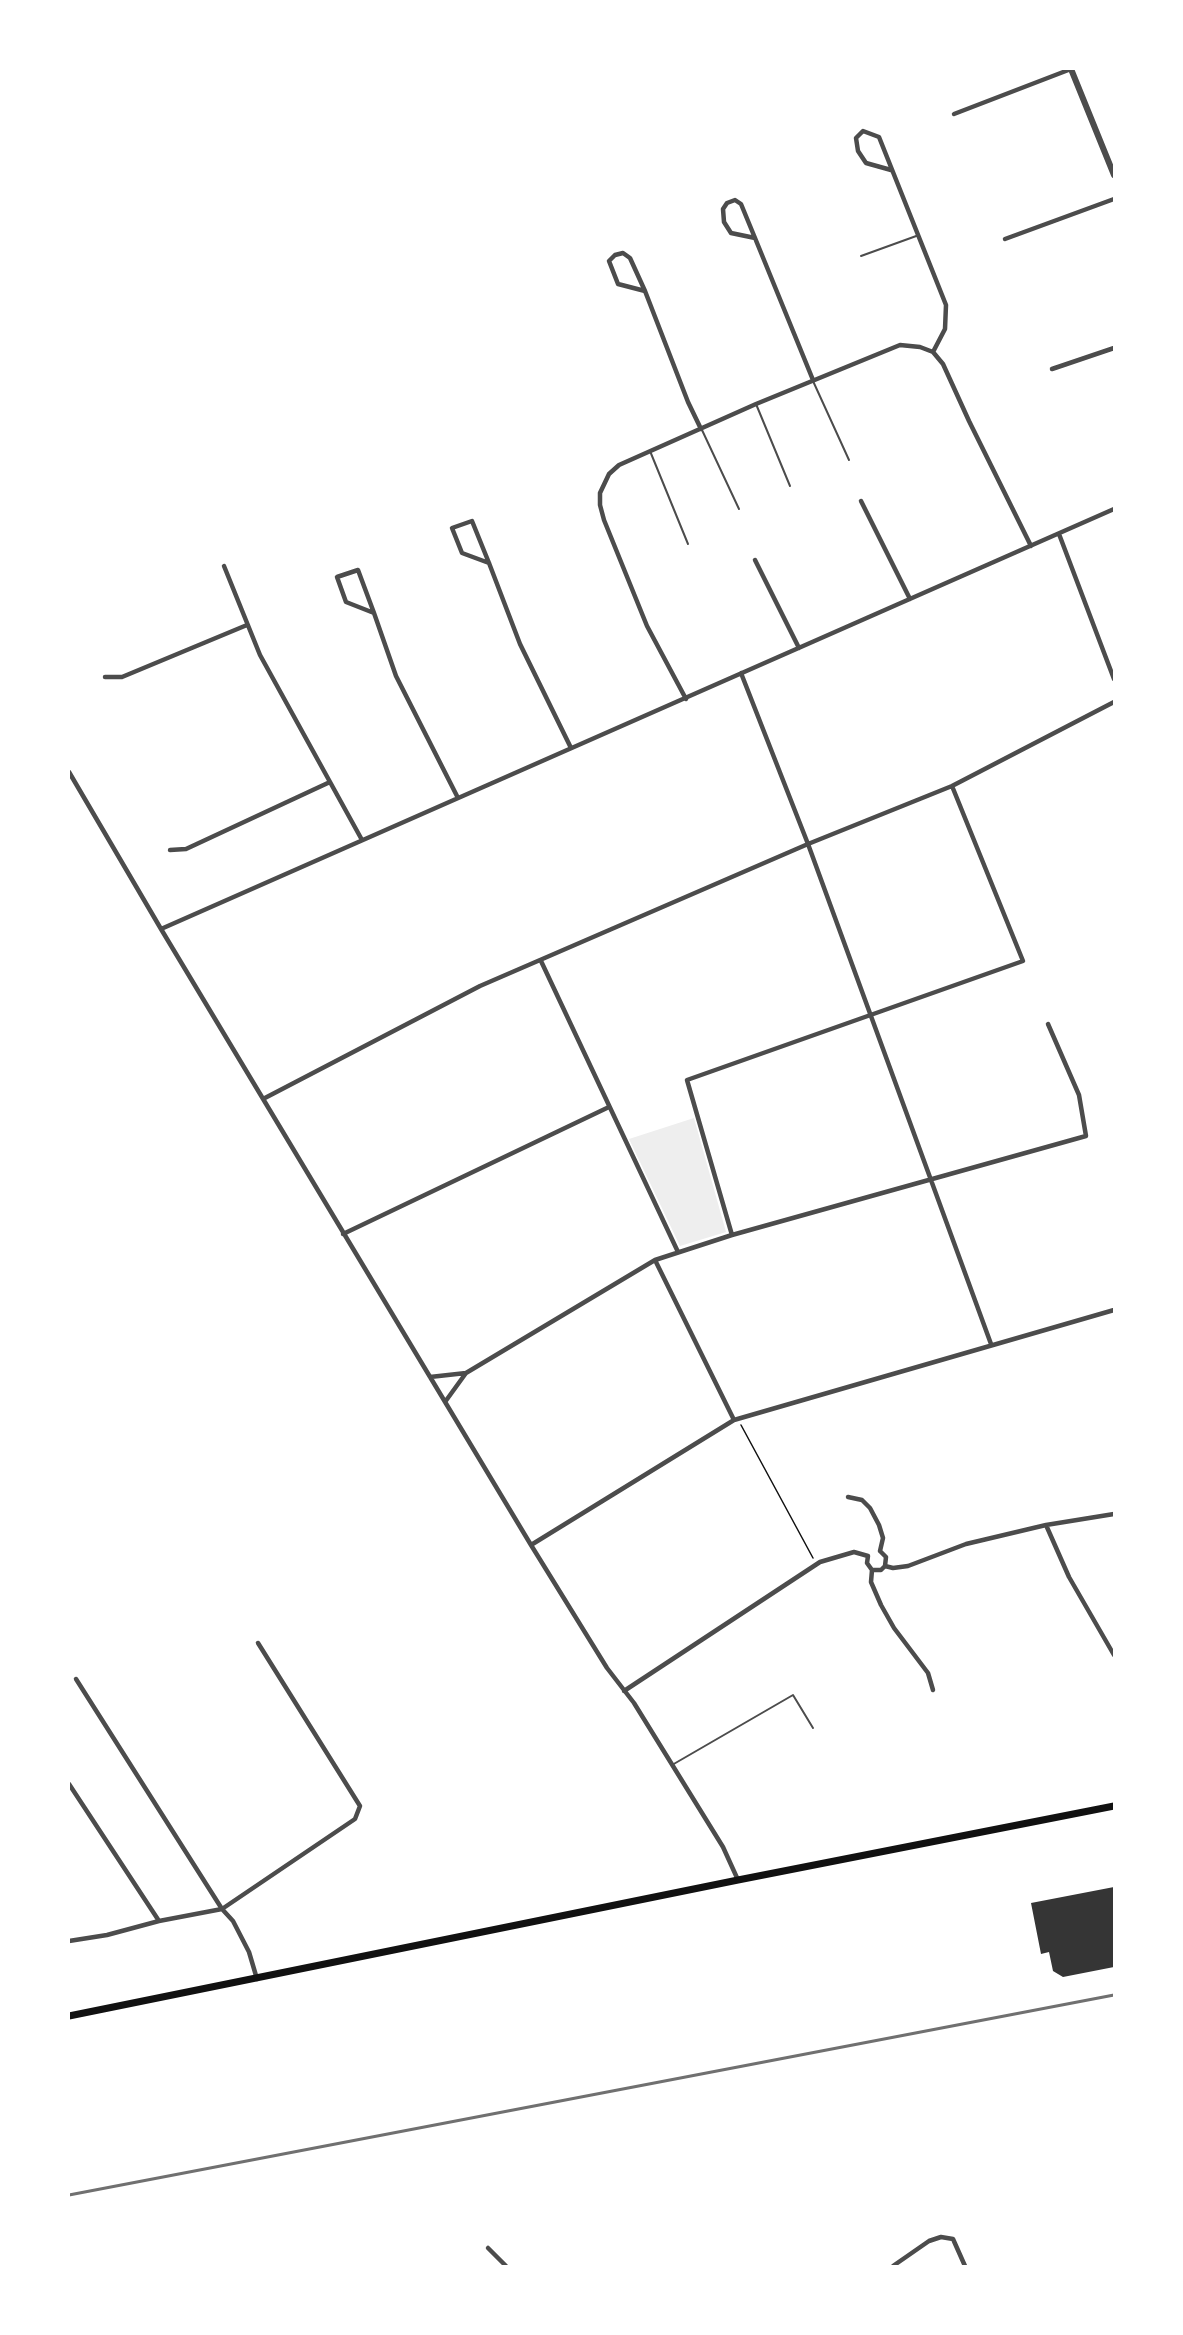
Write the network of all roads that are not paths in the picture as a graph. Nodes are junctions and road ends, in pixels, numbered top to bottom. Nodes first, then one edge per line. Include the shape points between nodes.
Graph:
1 (1071, 69) edge
2 (954, 114) dead end
3 (891, 170) junction
4 (1114, 175) edge
5 (1114, 199) edge
6 (919, 235) junction
7 (755, 238) junction
8 (1005, 239) dead end
9 (861, 256) dead end
10 (645, 291) junction
11 (1114, 348) edge
12 (933, 352) junction
13 (1052, 369) dead end
14 (813, 380) junction
15 (756, 404) junction
16 (701, 429) junction
17 (650, 452) junction
18 (849, 460) dead end
19 (790, 486) dead end
20 (861, 501) dead end
21 (739, 509) dead end
22 (1114, 510) edge
23 (1059, 534) junction
24 (688, 544) dead end
25 (1031, 546) junction
26 (755, 560) dead end
27 (489, 563) junction
28 (224, 566) dead end
29 (910, 599) junction
30 (374, 613) junction
31 (247, 625) junction
32 (799, 648) junction
33 (741, 674) junction
34 (105, 677) dead end
35 (1114, 679) edge
36 (686, 699) junction
37 (1114, 702) edge
38 (571, 748) junction
39 (69, 772) edge
40 (330, 782) junction
41 (952, 786) junction
42 (458, 798) junction
43 (362, 840) junction
44 (808, 844) junction
45 (170, 850) dead end
46 (161, 929) junction
47 (542, 961) junction
48 (870, 1015) junction
49 (1048, 1024) dead end
50 (263, 1099) junction
51 (609, 1107) junction
52 (930, 1180) junction
53 (343, 1234) junction
54 (732, 1235) junction
55 (678, 1252) junction
56 (654, 1260) junction
57 (1114, 1310) edge
58 (991, 1344) junction
59 (466, 1373) junction
60 (430, 1377) junction
61 (445, 1402) junction
62 (736, 1419) junction
63 (848, 1497) dead end
64 (1114, 1514) edge
65 (1046, 1525) junction
66 (531, 1545) junction
67 (880, 1551) junction
68 (868, 1556) junction
69 (885, 1566) junction
70 (872, 1570) junction
71 (258, 1643) dead end
72 (1114, 1655) edge
73 (76, 1679) dead end
74 (933, 1690) dead end
75 (624, 1691) junction
76 (813, 1728) dead end
77 (672, 1765) junction
78 (69, 1784) edge
79 (1114, 1806) edge
80 (738, 1880) junction
81 (222, 1909) junction
82 (159, 1921) junction
83 (69, 1941) edge
84 (257, 1979) junction
85 (69, 2016) edge
86 (488, 2248) dead end
87 (506, 2266) edge
88 (893, 2266) edge
89 (965, 2266) edge

1 - 2 street
1 - 4 street
3 - 3 street via 879,137 863,131 856,138 866,164
3 - 6 street
5 - 8 street
6 - 9 lane
6 - 12 street via 945,305 945,329
7 - 7 street via 741,204 735,200 727,203 723,209 724,222 731,233
7 - 14 street
10 - 10 street via 630,258 623,253 615,255 609,261 618,284
10 - 16 street
11 - 13 street
12 - 14 street via 900,345
12 - 25 street via 947,371
14 - 15 street
14 - 18 lane
15 - 16 street
15 - 19 lane
16 - 17 street
16 - 21 lane
17 - 24 lane
17 - 36 street via 619,465 609,474 600,494 600,506 647,626
20 - 29 street
22 - 23 street
23 - 25 street
23 - 35 street
25 - 29 street
26 - 32 street
27 - 27 street via 472,521 452,528 462,553
27 - 38 street via 520,644
28 - 31 street
29 - 32 street
30 - 30 street via 358,570 337,577 346,602
30 - 42 street via 396,676
31 - 34 street via 122,677
31 - 40 street
32 - 33 street
33 - 36 street
33 - 44 street
36 - 38 street
37 - 41 street
38 - 42 street
39 - 46 street
40 - 43 street
40 - 45 street via 186,849
41 - 44 street
41 - 48 street via 1023,961
42 - 43 street
43 - 46 street
44 - 47 street
44 - 48 street
46 - 50 street
47 - 50 street via 480,986
47 - 51 street
48 - 52 street
48 - 54 street via 687,1080
49 - 52 street via 1079,1095 1086,1136
50 - 53 street
51 - 53 street
51 - 55 street
52 - 54 street
52 - 58 street
53 - 60 street
54 - 55 street
55 - 56 street
56 - 59 street
56 - 62 street
57 - 58 street
58 - 62 street
59 - 60 street
59 - 61 street
60 - 61 street
61 - 66 street
62 - 66 street
63 - 67 street via 862,1500 870,1508 883,1538
64 - 65 street
65 - 69 street via 966,1544 908,1566
65 - 72 street via 1069,1577
66 - 75 street
67 - 68 street
67 - 69 street via 886,1557
68 - 70 street
68 - 75 street via 854,1552 818,1563
69 - 70 street
70 - 74 street via 871,1582 880,1605 928,1673
71 - 81 street via 360,1806 355,1819
73 - 81 street
75 - 77 street
76 - 77 lane via 793,1695
77 - 80 street via 723,1847
78 - 82 street
79 - 80 main road
80 - 84 main road
81 - 82 street
81 - 84 street via 249,1952
82 - 83 street
84 - 85 main road
86 - 87 street
88 - 89 street via 941,2237 953,2239

